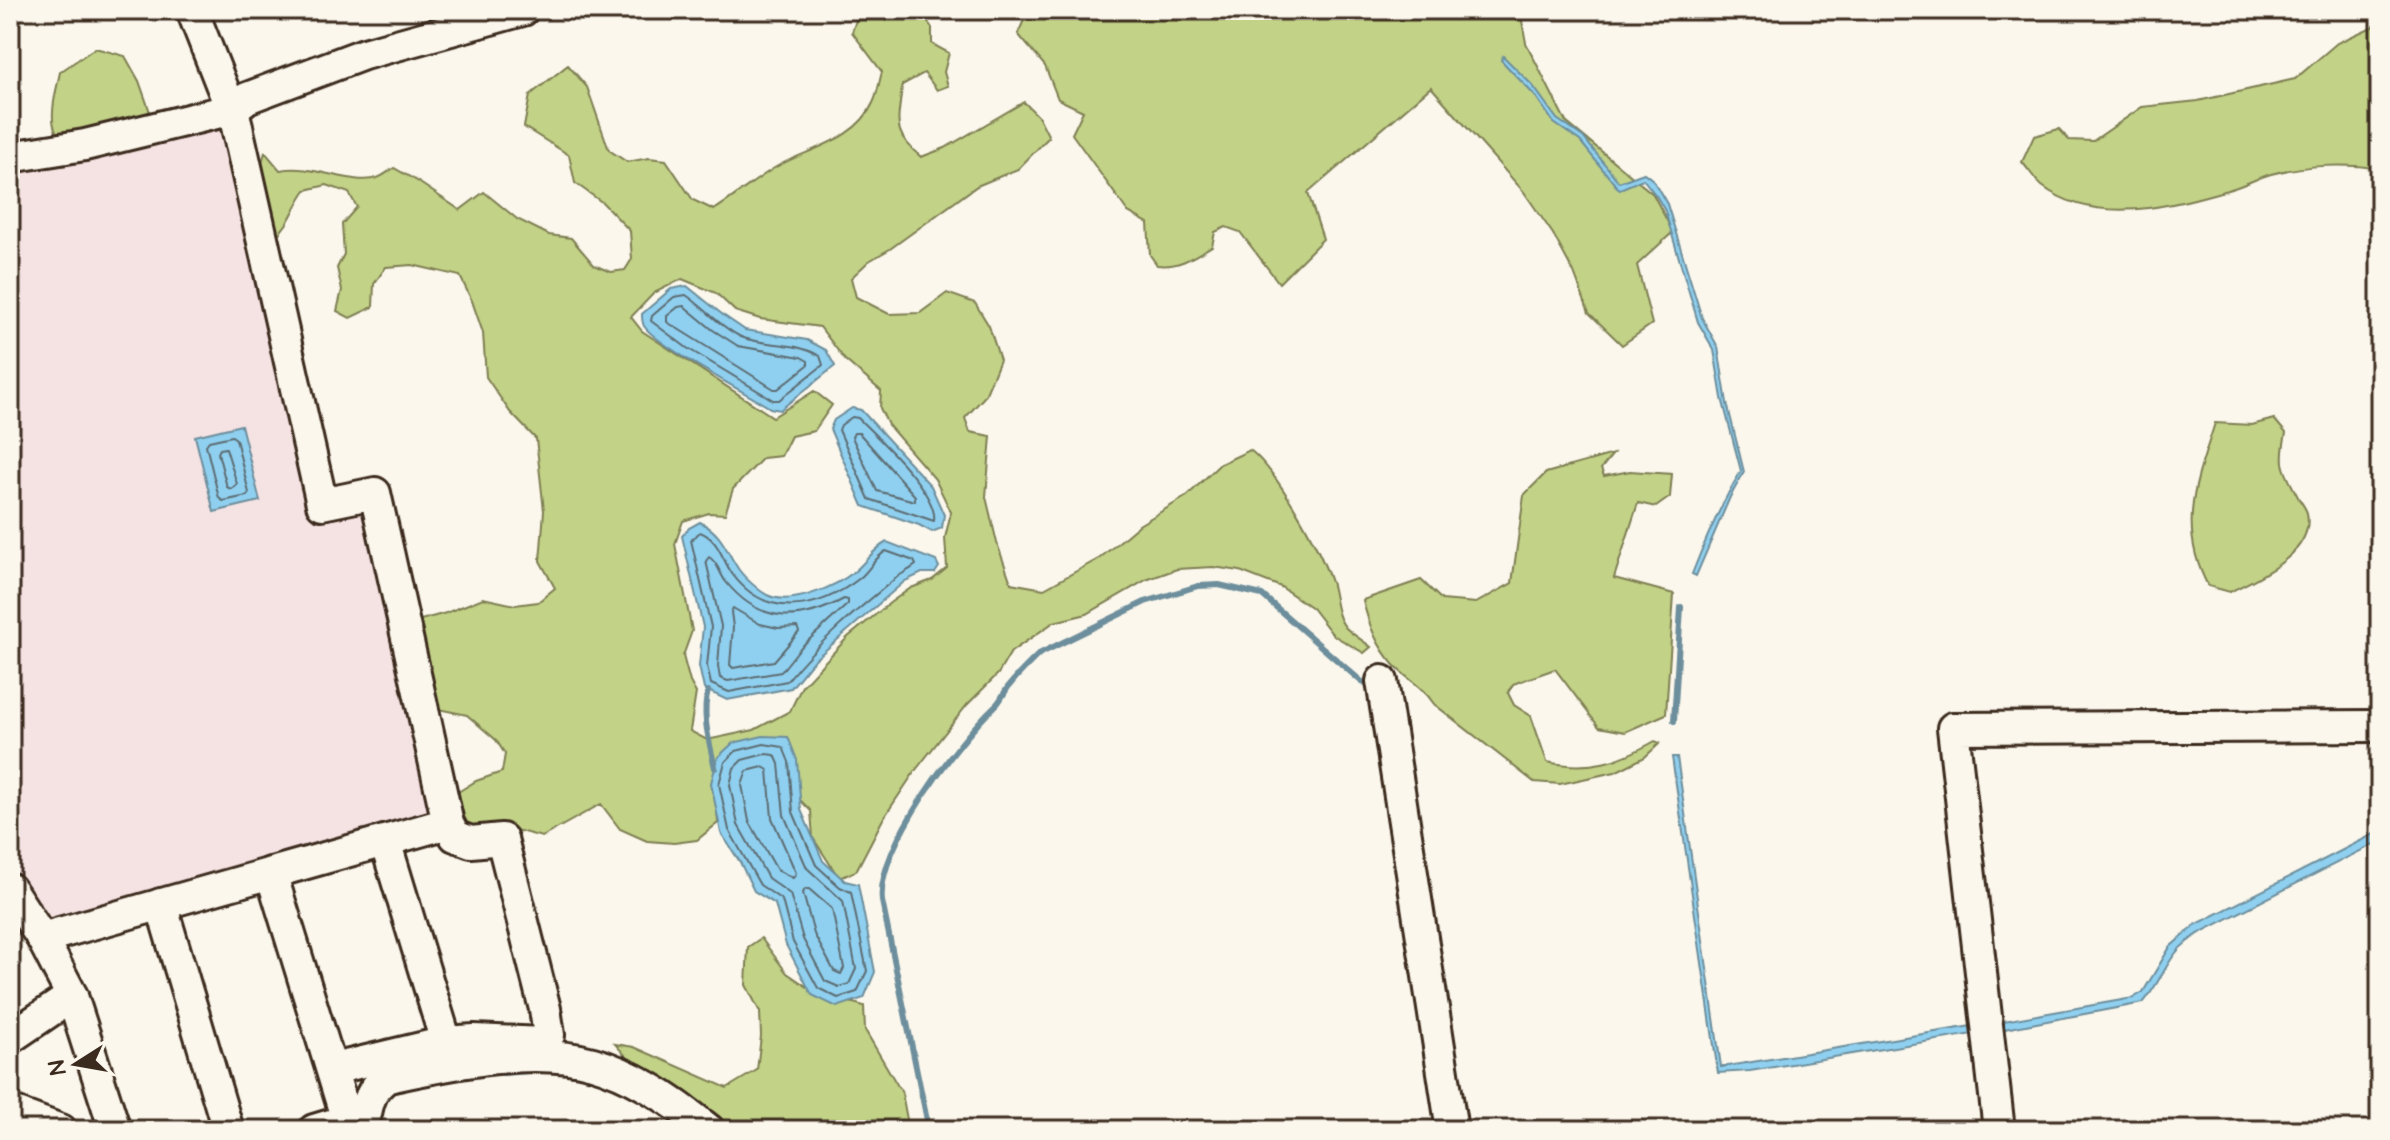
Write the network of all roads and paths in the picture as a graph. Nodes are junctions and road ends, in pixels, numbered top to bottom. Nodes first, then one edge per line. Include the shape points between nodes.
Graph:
1 (192, 10) edge
2 (523, 10) edge
3 (233, 109) junction
4 (10, 157) edge
5 (1382, 681) dead end
6 (2380, 726) edge
7 (448, 823) junction
8 (385, 841) junction
9 (271, 873) junction
10 (11, 894) edge
11 (161, 904) junction
12 (42, 938) junction
13 (72, 996) junction
14 (10, 1038) edge
15 (446, 1042) junction
16 (333, 1069) junction
17 (10, 1111) edge
18 (355, 1127) edge
19 (61, 1130) edge
20 (115, 1130) edge
21 (228, 1130) edge
22 (314, 1130) edge
23 (709, 1130) edge
24 (1452, 1130) edge
25 (1999, 1130) edge

1 - 3 street
2 - 3 street via 364,54 247,98
3 - 4 street via 85,145
3 - 7 street via 322,504 375,493
5 - 24 street
6 - 25 street via 1953,728
7 - 8 street
7 - 15 street via 455,836 471,842 502,839 549,1035 543,1043
8 - 9 street
8 - 15 street
9 - 11 street
9 - 16 street
10 - 12 street
11 - 12 street
11 - 21 street
12 - 13 street
13 - 14 street
13 - 20 street
15 - 16 street
16 - 18 street
17 - 19 street
18 - 22 street
18 - 23 street via 377,1083 388,1077 470,1060 533,1057 593,1063 645,1085

